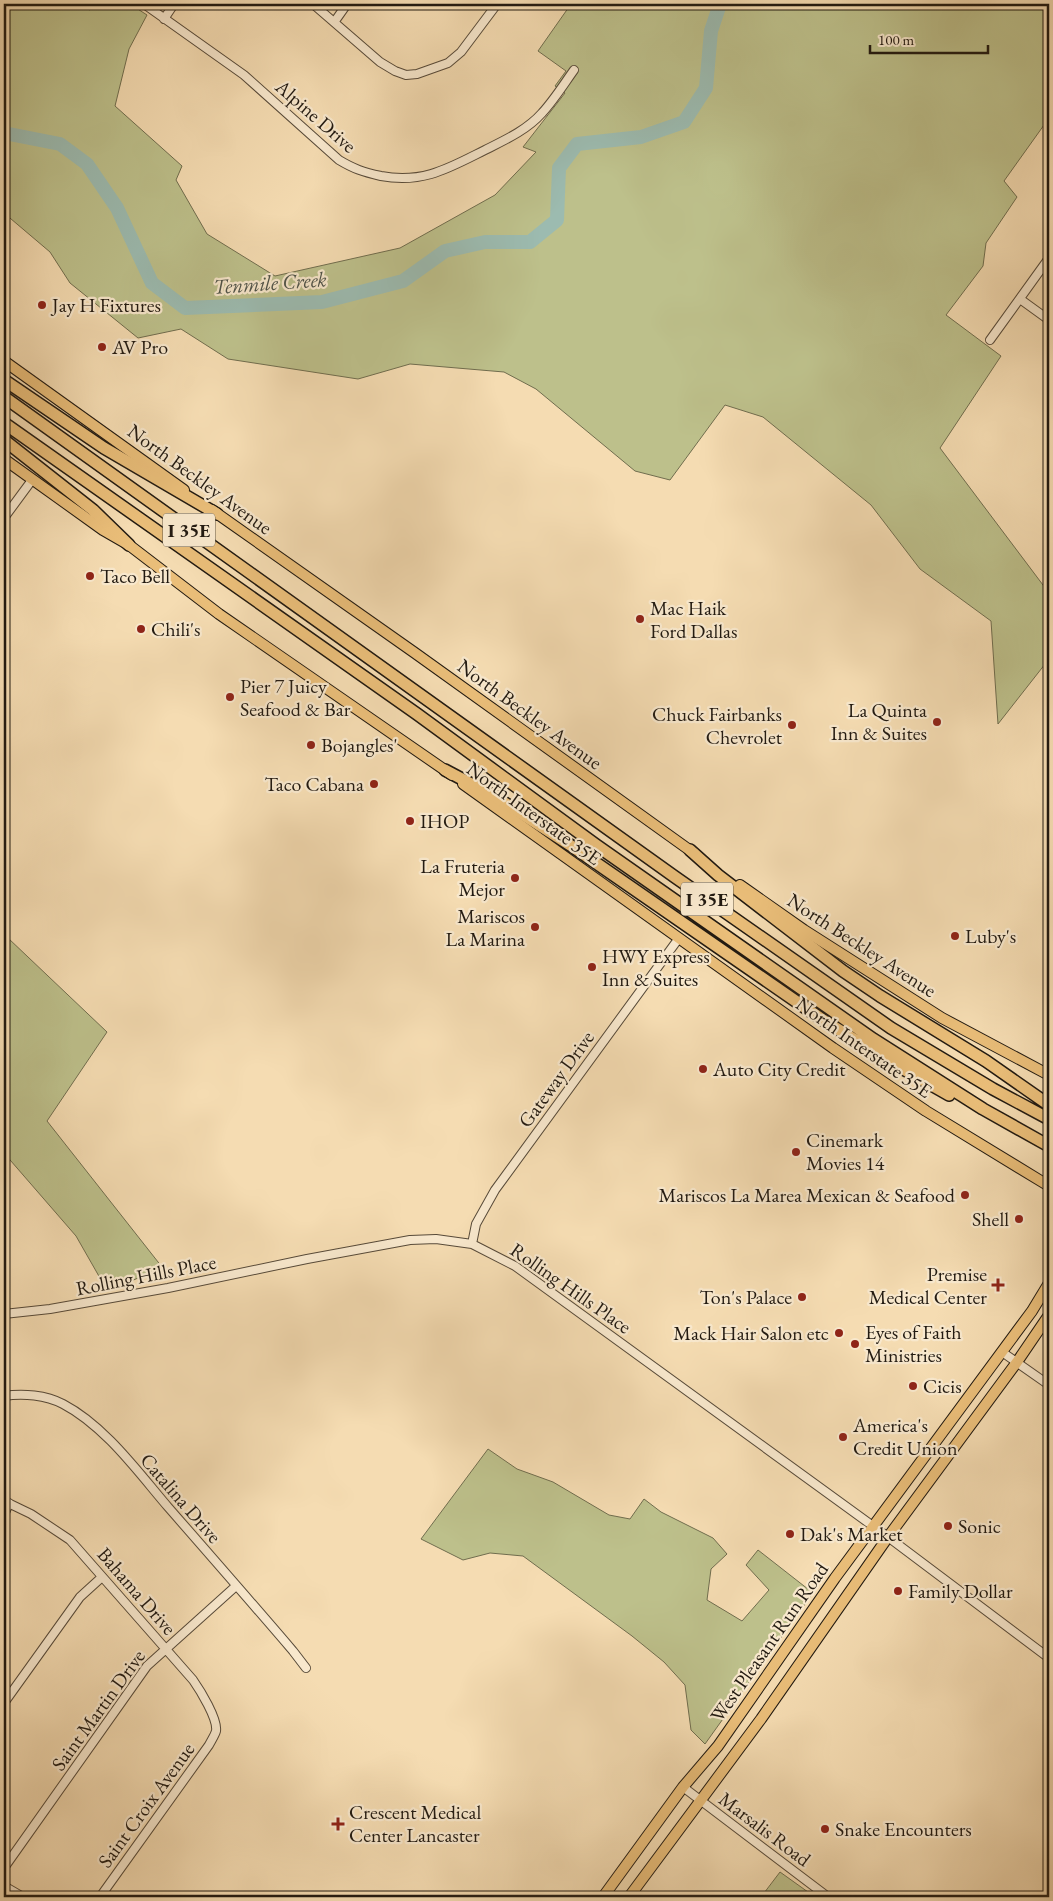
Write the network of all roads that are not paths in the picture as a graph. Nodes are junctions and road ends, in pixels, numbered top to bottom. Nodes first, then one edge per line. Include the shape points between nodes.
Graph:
1 (144, 4) edge
2 (174, 4) edge
3 (313, 4) edge
4 (347, 4) edge
5 (497, 4) edge
6 (164, 18) junction
7 (335, 21) junction
8 (574, 70) dead end
9 (1049, 258) edge
10 (1020, 299) junction
11 (1049, 320) edge
12 (990, 340) dead end
13 (4, 361) edge
14 (4, 380) edge
15 (4, 397) edge
16 (4, 423) edge
17 (4, 440) edge
18 (4, 459) edge
19 (32, 480) junction
20 (217, 514) junction
21 (4, 518) edge
22 (129, 545) junction
23 (445, 770) junction
24 (690, 850) junction
25 (678, 938) junction
26 (1049, 1075) edge
27 (1049, 1105) edge
28 (983, 1109) junction
29 (1049, 1119) edge
30 (1049, 1146) edge
31 (1024, 1172) junction
32 (1049, 1178) edge
33 (1049, 1186) edge
34 (472, 1244) junction
35 (1049, 1284) edge
36 (4, 1314) edge
37 (1049, 1315) edge
38 (1002, 1352) junction
39 (1017, 1362) junction
40 (1049, 1385) edge
41 (4, 1396) edge
42 (6, 1502) edge
43 (4, 1515) edge
44 (873, 1526) junction
45 (888, 1537) junction
46 (102, 1577) junction
47 (236, 1586) junction
48 (165, 1649) junction
49 (1049, 1658) edge
50 (306, 1668) dead end
51 (4, 1703) edge
52 (216, 1730) joint
53 (683, 1787) junction
54 (700, 1800) junction
55 (4, 1868) edge
56 (4, 1886) edge
57 (23, 1897) edge
58 (100, 1897) edge
59 (604, 1897) edge
60 (629, 1897) edge
61 (828, 1897) edge

1 - 6 street, Alpine Drive
2 - 6 street
3 - 7 street
4 - 7 street
5 - 7 street via 461,52 448,63 417,74 406,75 380,62
6 - 8 street, Alpine Drive via 244,75 338,160 356,171 398,179 434,174 525,128 542,113
9 - 10 street
10 - 11 street
10 - 12 street
13 - 20 main road, North Beckley Avenue
14 - 20 highway via 104,448
15 - 29 highway, I 35E via 891,1028
16 - 28 highway, I 35E via 873,1040
17 - 22 highway via 93,510
18 - 19 main road, North Interstate 35E
19 - 21 street
19 - 22 main road, North Interstate 35E
20 - 24 main road, North Beckley Avenue
22 - 23 main road, North Interstate 35E via 220,614
23 - 25 main road, North Interstate 35E
23 - 28 highway via 494,796 573,847 823,1020 941,1091
24 - 26 main road, North Beckley Avenue via 887,984 942,1018
24 - 27 highway via 843,970
25 - 31 main road, North Interstate 35E via 926,1111
25 - 34 street, Gateway Drive via 495,1190 476,1224
28 - 30 highway, I 35E
31 - 32 main road
31 - 33 main road, North Interstate 35E
34 - 36 street, Rolling Hills Place via 436,1239 410,1240 158,1290
34 - 44 street, Rolling Hills Place via 516,1266
35 - 38 main road, West Pleasant Run Road
37 - 39 main road, West Pleasant Run Road
38 - 39 street
38 - 44 main road, West Pleasant Run Road
39 - 40 street
39 - 45 main road, West Pleasant Run Road
41 - 47 street, Catalina Drive via 41,1396 62,1403 81,1415 128,1460
42 - 43 street
42 - 46 street, Bahama Drive via 70,1540
44 - 45 street, Rolling Hills Place
44 - 53 main road, West Pleasant Run Road via 718,1746
45 - 49 street, Rolling Hills Place
45 - 54 main road, West Pleasant Run Road via 761,1719
46 - 48 street, Bahama Drive
46 - 51 street via 80,1597
47 - 48 street, Saint Martin Drive
47 - 50 street, Catalina Drive
48 - 52 street, Bahama Drive via 200,1690
48 - 55 street, Saint Martin Drive via 147,1666
52 - 58 street, Saint Croix Avenue via 209,1745
53 - 54 street, Marsalis Road
53 - 59 main road, West Pleasant Run Road
54 - 60 main road, West Pleasant Run Road
54 - 61 street, Marsalis Road
56 - 57 street

